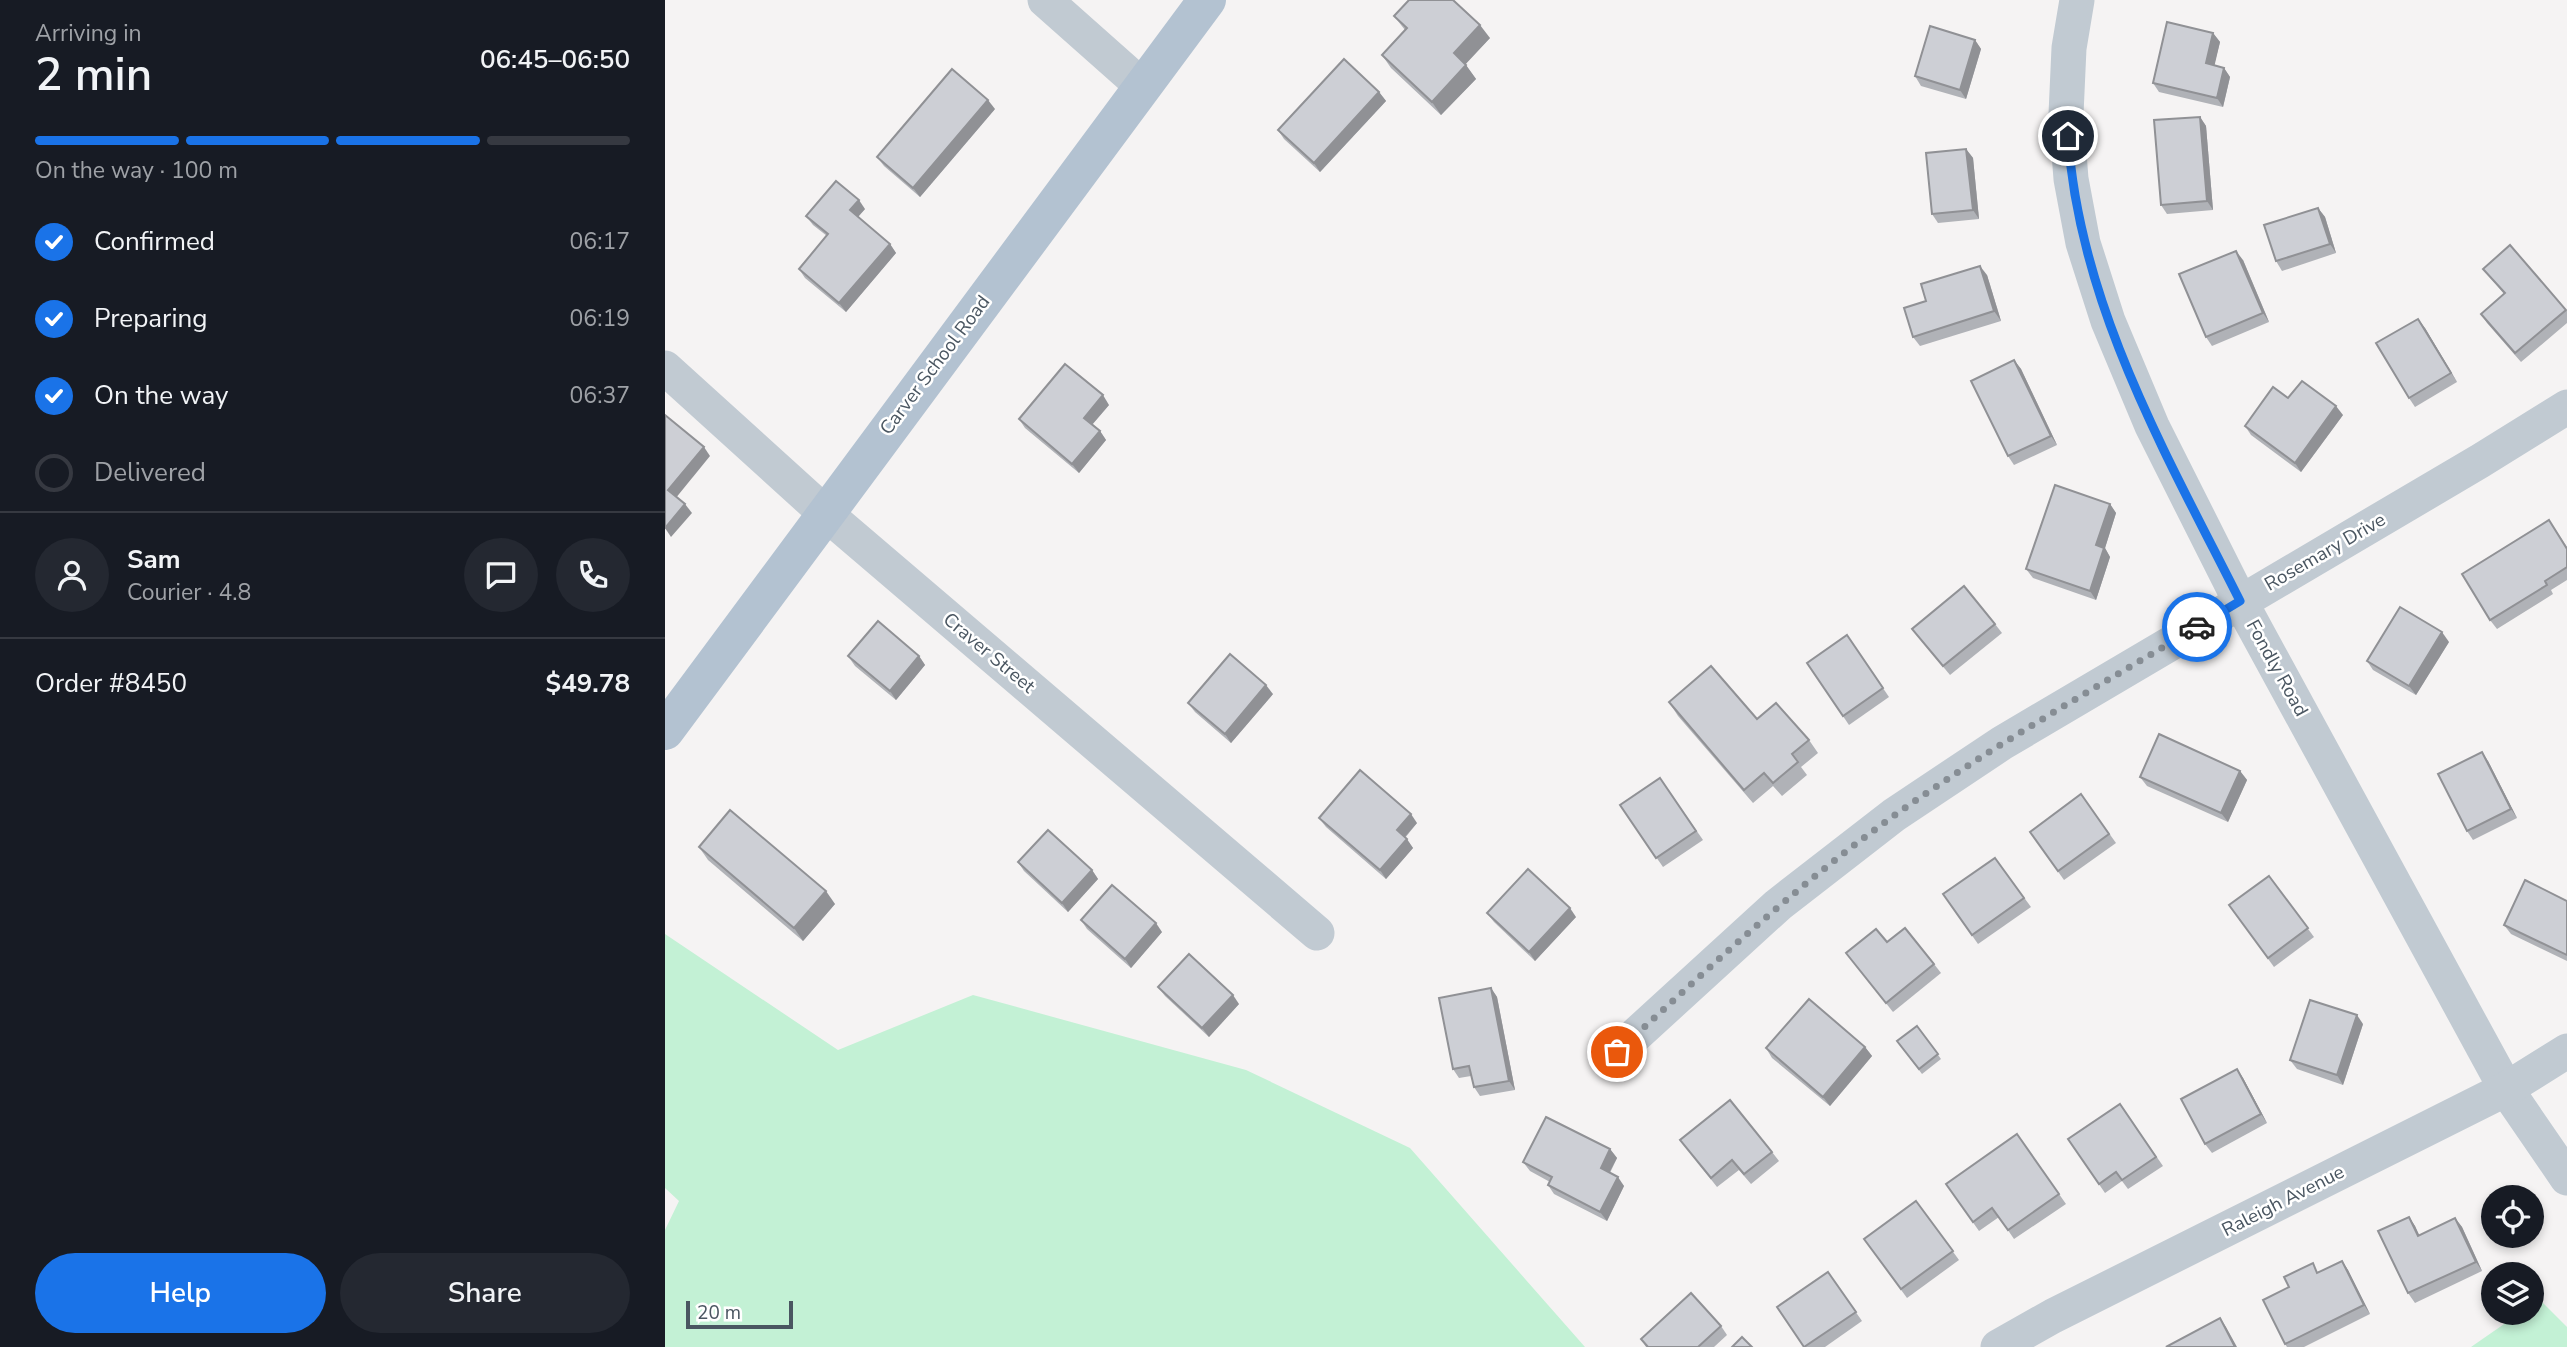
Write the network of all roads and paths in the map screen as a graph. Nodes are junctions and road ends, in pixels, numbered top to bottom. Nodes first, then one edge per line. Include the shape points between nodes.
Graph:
1 (1045, 0) edge
2 (1207, 0) edge
3 (2077, 0) edge
4 (1142, 86) junction
5 (665, 368) edge
6 (2567, 407) edge
7 (825, 513) junction
8 (2240, 601) junction
9 (665, 731) edge
10 (1317, 933) dead end
11 (2567, 1051) edge
12 (1617, 1052) dead end
13 (2506, 1089) junction
14 (2567, 1178) edge
15 (1998, 1347) edge

1 - 4 street
2 - 4 main road, Carver School Road
3 - 8 street, Fondly Road via 2066,114 2071,179 2083,243 2108,321 2152,426
4 - 7 main road, Carver School Road
5 - 7 street, Craver Street
6 - 8 street, Rosemary Drive
7 - 9 main road, Carver School Road
7 - 10 street, Craver Street
8 - 12 street, Rosemary Drive via 2003,743 1894,816 1778,905
8 - 13 street, Fondly Road
11 - 13 street, Raleigh Avenue
13 - 14 street, Fondly Road
13 - 15 street, Raleigh Avenue

